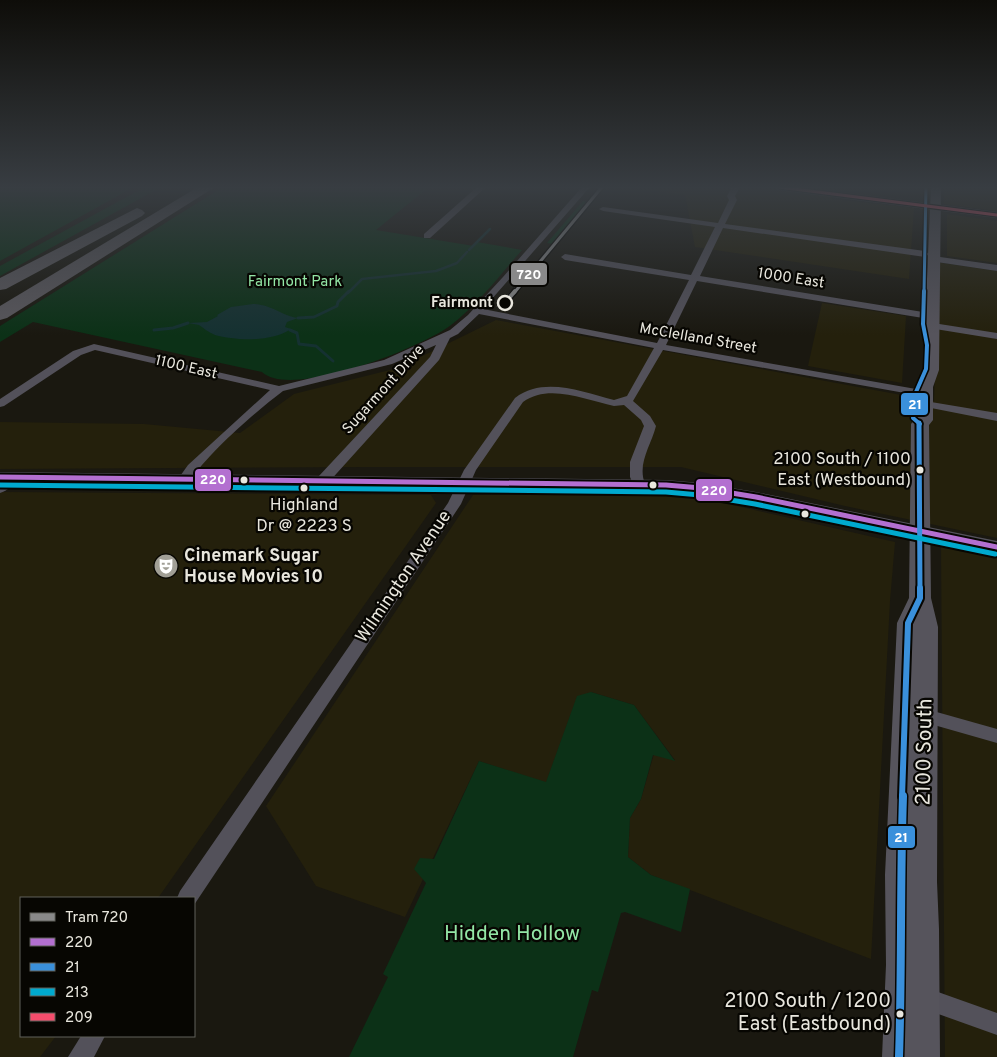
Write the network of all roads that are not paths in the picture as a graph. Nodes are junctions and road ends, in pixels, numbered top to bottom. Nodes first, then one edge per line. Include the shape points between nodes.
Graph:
1 (92, 236) edge
2 (98, 236) edge
3 (127, 236) edge
4 (542, 236) edge
5 (714, 236) edge
6 (790, 236) edge
7 (930, 236) edge
8 (565, 258) dead end
9 (930, 259) junction
10 (997, 268) edge
11 (694, 278) junction
12 (0, 285) edge
13 (0, 293) edge
14 (476, 311) junction
15 (0, 314) edge
16 (926, 314) junction
17 (997, 336) edge
18 (445, 337) junction
19 (660, 347) junction
20 (279, 389) junction
21 (626, 401) junction
22 (0, 404) edge
23 (921, 408) junction
24 (997, 417) edge
25 (7, 478) edge
26 (184, 479) junction
27 (323, 480) junction
28 (465, 482) junction
29 (639, 484) junction
30 (0, 489) edge
31 (920, 530) junction
32 (997, 547) edge
33 (920, 598) junction
34 (926, 716) junction
35 (997, 736) edge
36 (902, 802) junction
37 (922, 882) junction
38 (188, 897) edge
39 (924, 998) junction
40 (997, 1024) edge
41 (93, 1037) edge
42 (80, 1057) edge
43 (899, 1057) edge
44 (923, 1057) edge

1 - 12 highway
2 - 13 highway
3 - 15 highway
4 - 14 street, Sugarmont Drive
5 - 11 street
6 - 9 street
7 - 9 main road, 2100 South
8 - 11 street, 1000 East
9 - 10 street
9 - 16 main road, 2100 South
9 - 16 main road, 2100 South
11 - 16 street, 1000 East
11 - 19 street
14 - 18 street, Sugarmont Drive
14 - 19 street, McClelland Street
16 - 17 street, 1000 East
16 - 23 main road, 2100 South via 923,330 927,345 926,369
18 - 20 street via 375,366
18 - 27 street, Sugarmont Drive via 435,358
19 - 21 street via 631,398
19 - 23 street, McClelland Street
20 - 22 street, 1100 East via 94,347 76,353
20 - 26 street via 222,439
21 - 28 street, Wilmington Avenue via 614,403 552,390 526,394 506,417
21 - 29 street via 646,418 650,426 634,471
23 - 24 street, McClelland Street
23 - 31 main road, 2100 South
25 - 26 street
25 - 30 street
26 - 27 street
27 - 28 street
28 - 29 street
28 - 38 street, Wilmington Avenue via 454,504
29 - 31 street via 720,491
31 - 32 street
31 - 33 main road, 2100 South
33 - 34 main road, 2100 South via 927,627
33 - 36 main road, 2100 South via 908,623
34 - 35 street
34 - 37 main road, 2100 South
36 - 37 main road via 909,805 912,812 912,865
36 - 43 main road, 2100 South
37 - 39 main road, 2100 South
39 - 40 street
39 - 44 main road, 2100 South
41 - 42 street

